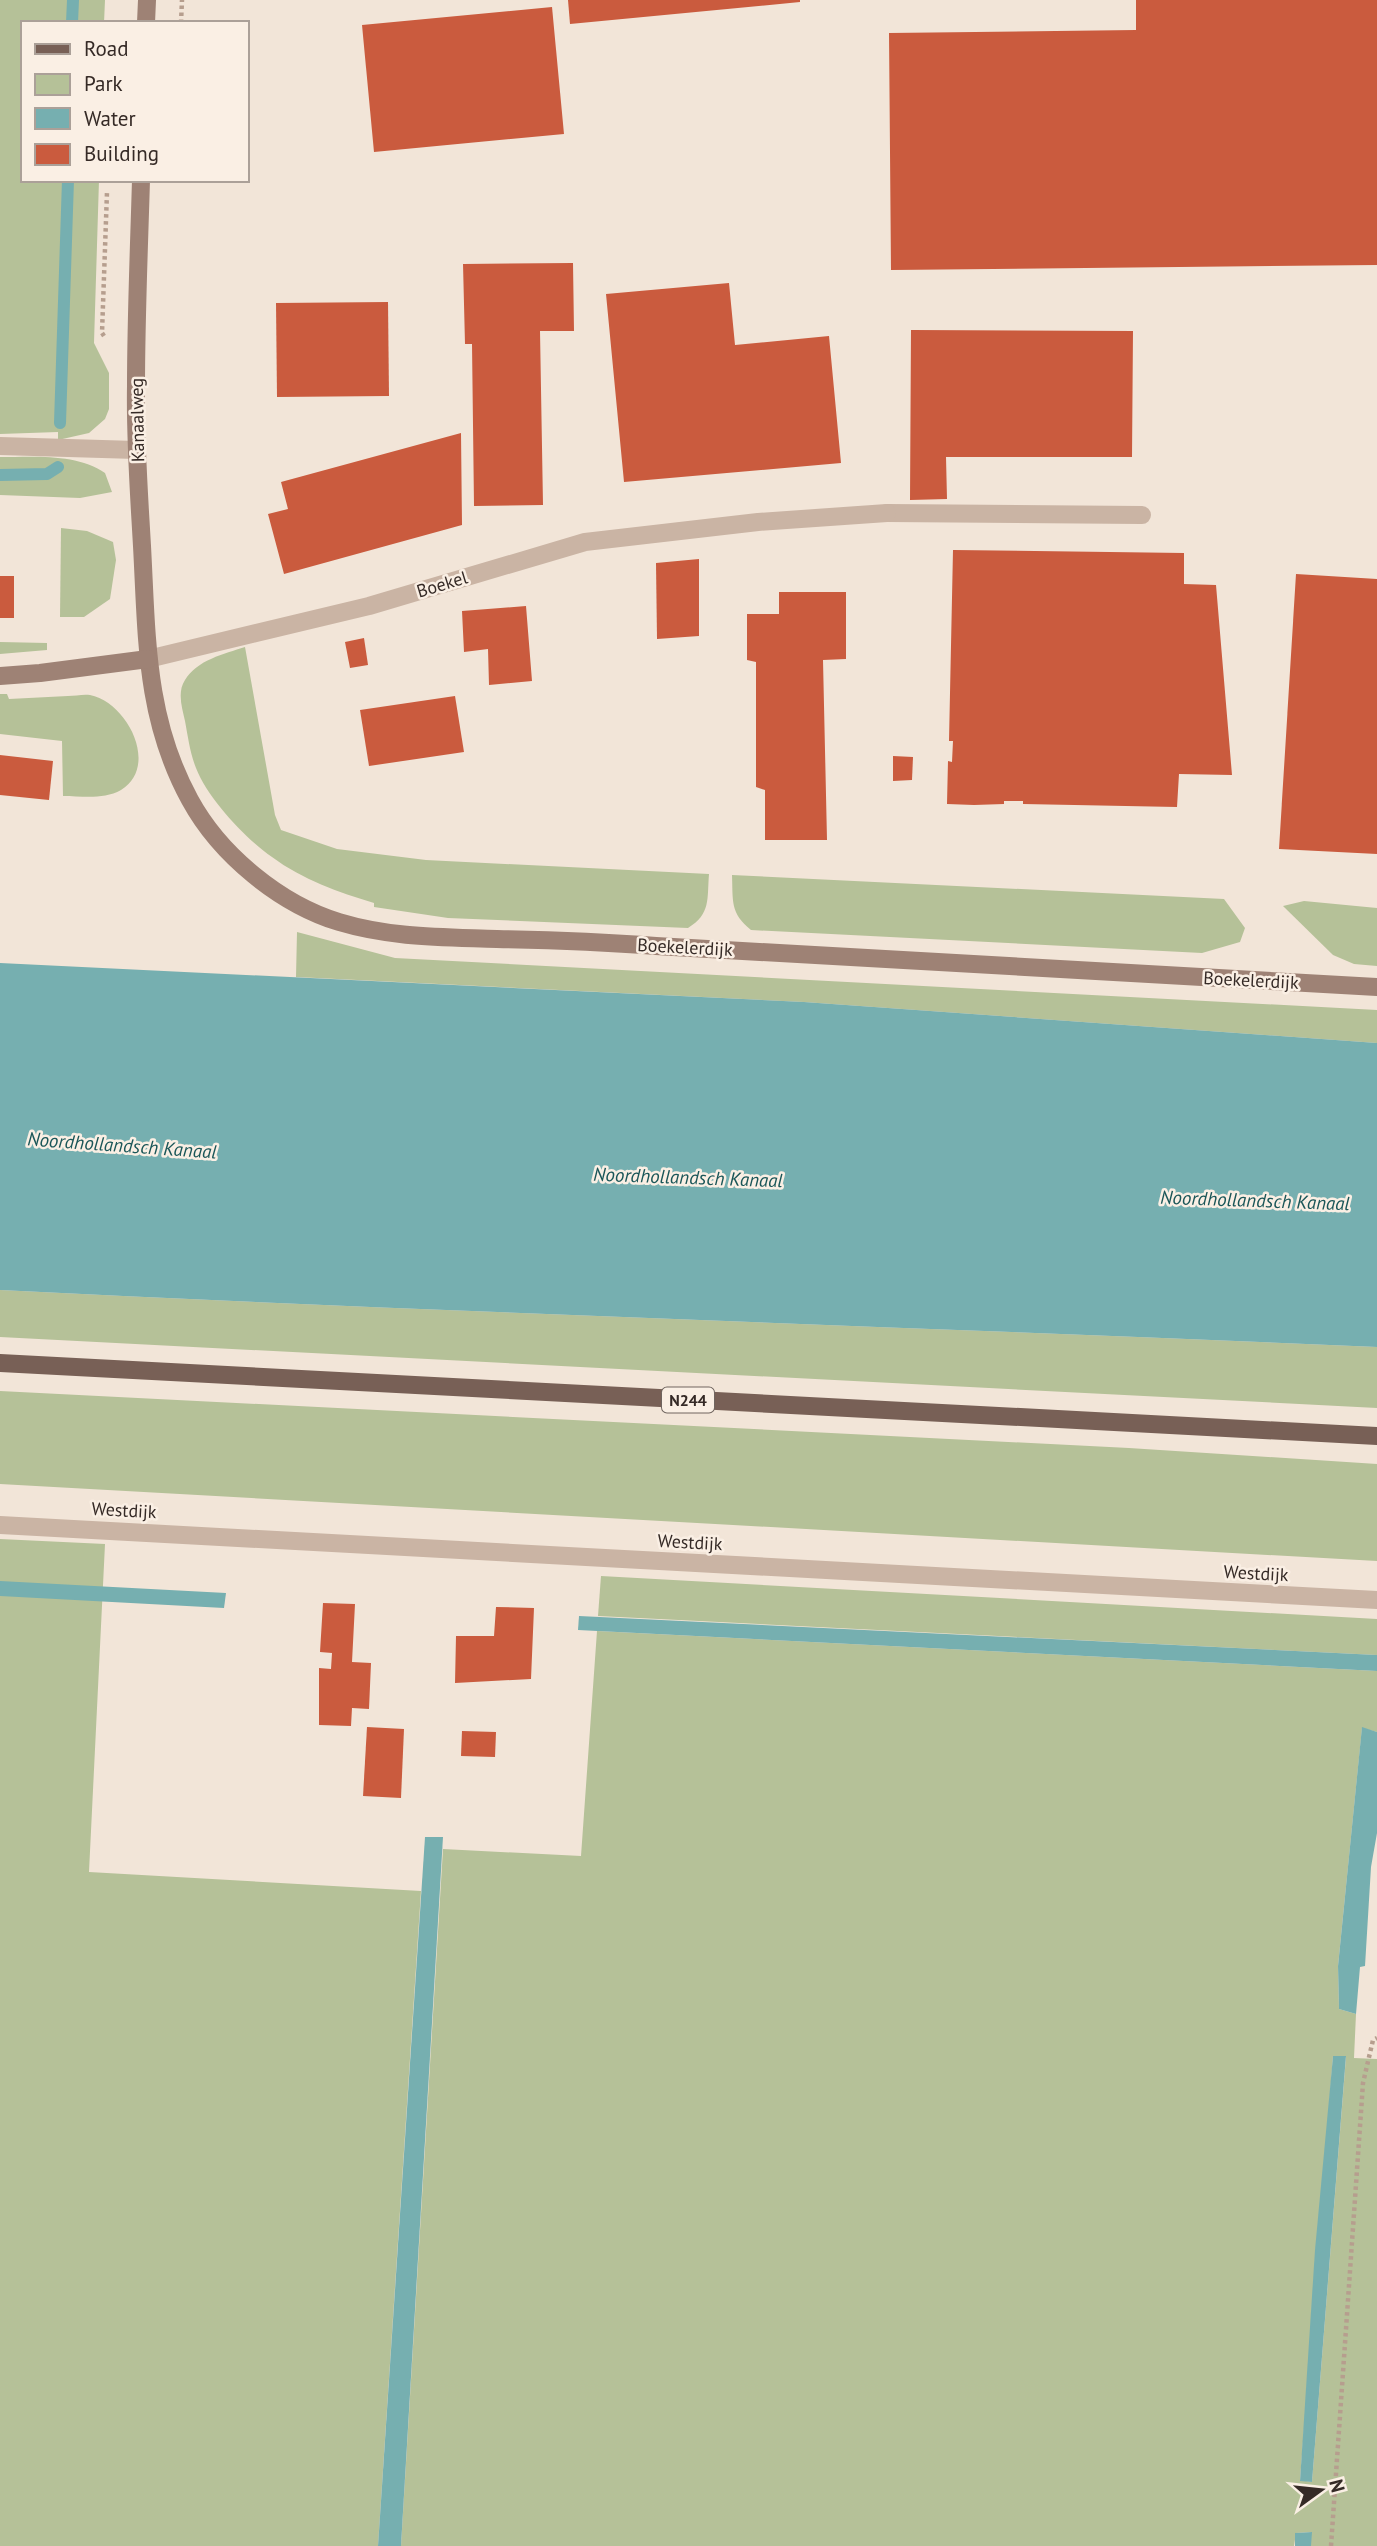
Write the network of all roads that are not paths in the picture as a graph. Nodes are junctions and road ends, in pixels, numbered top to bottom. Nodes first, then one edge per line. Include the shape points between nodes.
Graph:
1 (147, 0) edge
2 (146, 21) edge
3 (141, 182) edge
4 (0, 446) edge
5 (136, 450) junction
6 (1142, 514) dead end
7 (148, 659) junction
8 (0, 676) edge
9 (1377, 987) edge
10 (0, 1363) edge
11 (1377, 1436) edge
12 (0, 1525) edge
13 (1377, 1600) edge

1 - 2 street
3 - 5 street, Kanaalweg
4 - 5 street
5 - 7 street, Kanaalweg
6 - 7 street, Boekel via 887,513 585,542 369,606
7 - 8 street, Boekel
7 - 9 street, Boekelerdijk via 160,729 171,762 209,831 246,868 300,905 365,929 402,936 587,942
10 - 11 main road, N244
12 - 13 street, Westdijk

